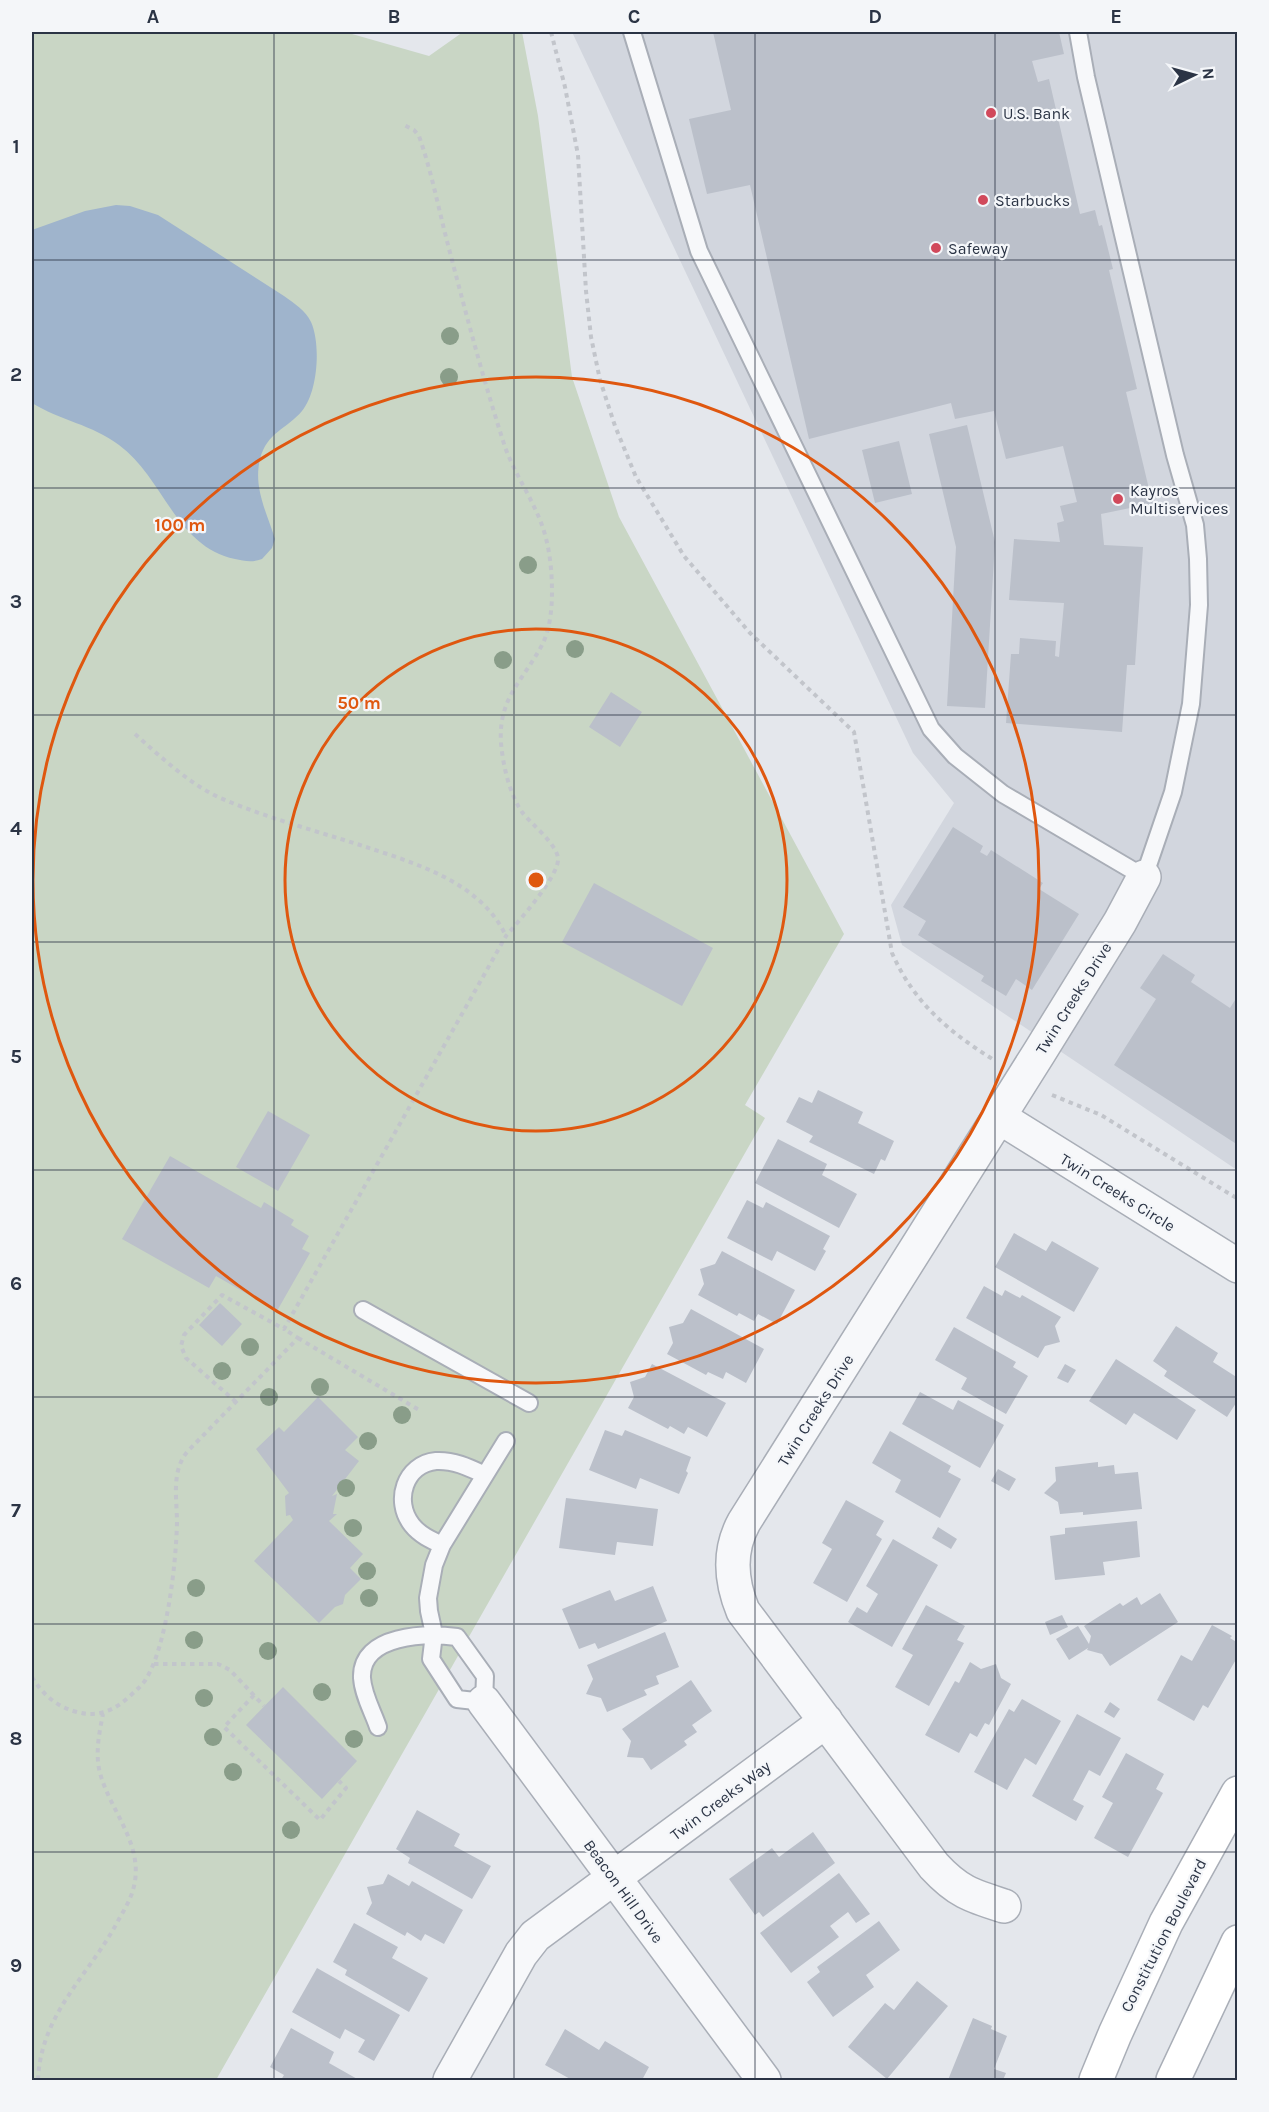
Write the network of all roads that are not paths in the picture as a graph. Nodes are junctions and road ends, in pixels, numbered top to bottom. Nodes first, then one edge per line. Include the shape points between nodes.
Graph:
1 (632, 32) edge
2 (1078, 32) edge
3 (1144, 877) junction
4 (999, 1117) junction
5 (1238, 1266) edge
6 (363, 1310) dead end
7 (529, 1403) dead end
8 (506, 1441) dead end
9 (485, 1475) junction
10 (442, 1545) junction
11 (434, 1634) junction
12 (484, 1701) junction
13 (826, 1721) junction
14 (378, 1727) dead end
15 (1238, 1793) edge
16 (614, 1878) junction
17 (1005, 1906) dead end
18 (1238, 1942) edge
19 (450, 2080) edge
20 (764, 2080) edge
21 (1096, 2080) edge
22 (1173, 2080) edge

1 - 3 lane via 699,250 931,729 955,756 1004,794
2 - 3 lane via 1194,525 1198,559 1199,605 1191,704 1173,792
3 - 4 street, Twin Creeks Drive
4 - 5 street, Twin Creeks Circle
4 - 13 street, Twin Creeks Drive via 744,1522 735,1543 734,1577 743,1611
6 - 7 lane
8 - 9 lane
9 - 10 lane
9 - 10 lane via 462,1465 437,1461 418,1467 410,1475 403,1494 406,1515 421,1534
10 - 11 lane via 428,1598
11 - 12 lane via 457,1637 485,1676
11 - 12 lane via 431,1659 457,1699
11 - 14 lane via 385,1644 368,1656 363,1669 364,1688
12 - 16 street, Beacon Hill Drive
13 - 16 street, Twin Creeks Way
13 - 17 street, Twin Creeks Drive via 949,1882 968,1895
15 - 21 main road, Constitution Boulevard via 1166,1923
16 - 19 street, Twin Creeks Way via 528,1945
16 - 20 street, Beacon Hill Drive
18 - 22 main road

